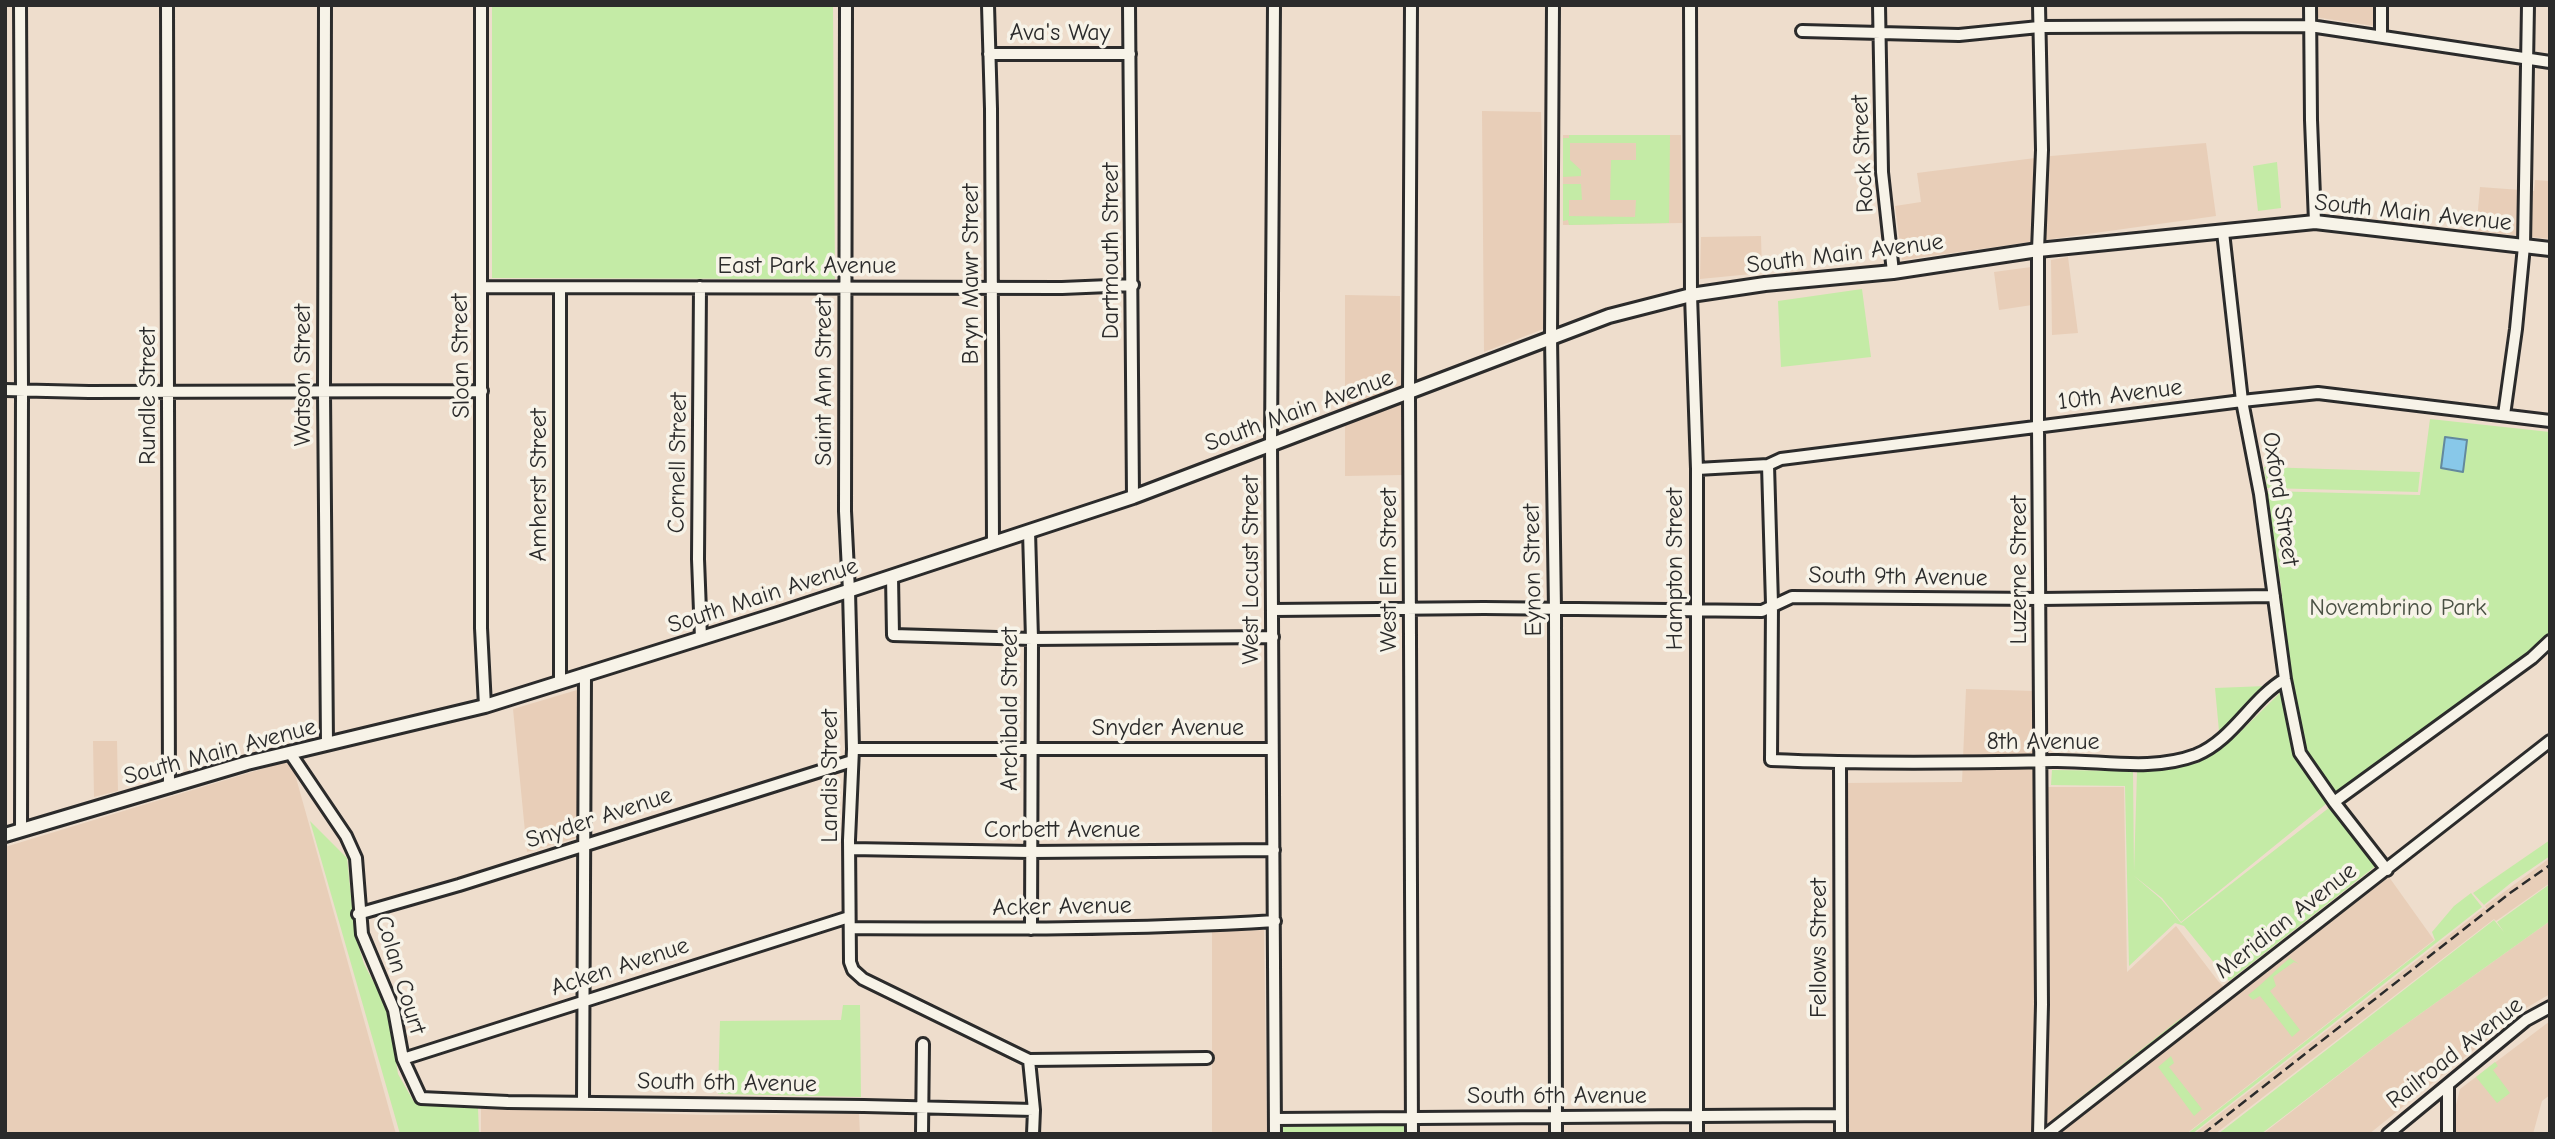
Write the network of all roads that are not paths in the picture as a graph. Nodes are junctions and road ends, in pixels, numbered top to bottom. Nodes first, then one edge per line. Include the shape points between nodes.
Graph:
1 (20, 5) edge
2 (167, 5) edge
3 (325, 5) edge
4 (481, 5) edge
5 (846, 5) edge
6 (988, 5) edge
7 (1129, 5) edge
8 (1274, 5) edge
9 (1411, 5) edge
10 (1553, 5) edge
11 (1690, 5) edge
12 (1879, 5) edge
13 (2039, 5) edge
14 (2310, 5) edge
15 (2381, 5) edge
16 (2528, 5) edge
17 (2310, 26) junction
18 (2039, 27) junction
19 (1802, 31) dead end
20 (1879, 33) junction
21 (2381, 35) junction
22 (989, 54) junction
23 (1130, 54) junction
24 (2528, 59) junction
25 (2550, 62) edge
26 (2315, 222) junction
27 (2223, 232) junction
28 (2524, 246) junction
29 (2550, 249) edge
30 (2038, 250) junction
31 (1893, 272) junction
32 (1133, 285) junction
33 (481, 287) junction
34 (700, 287) junction
35 (993, 287) junction
36 (560, 288) junction
37 (845, 288) junction
38 (1691, 295) junction
39 (1551, 337) junction
40 (5, 390) edge
41 (22, 390) junction
42 (169, 391) junction
43 (482, 391) junction
44 (324, 392) junction
45 (1409, 393) junction
46 (2242, 401) junction
47 (2504, 415) junction
48 (2550, 421) edge
49 (2038, 426) junction
50 (1271, 443) junction
51 (1768, 465) junction
52 (1697, 469) junction
53 (1133, 497) junction
54 (1029, 531) junction
55 (993, 542) junction
56 (892, 576) junction
57 (849, 591) junction
58 (2274, 596) junction
59 (2040, 599) junction
60 (1772, 604) junction
61 (1411, 609) junction
62 (1695, 609) junction
63 (1273, 610) junction
64 (1555, 610) junction
65 (1273, 637) junction
66 (701, 638) junction
67 (1032, 639) junction
68 (2550, 641) edge
69 (585, 674) junction
70 (2285, 679) junction
71 (560, 682) junction
72 (485, 706) junction
73 (2550, 741) edge
74 (327, 744) junction
75 (1031, 748) junction
76 (1272, 748) junction
77 (853, 749) junction
78 (290, 753) junction
79 (852, 761) junction
80 (2041, 762) junction
81 (1840, 763) junction
82 (169, 787) junction
83 (2334, 802) junction
84 (21, 830) junction
85 (5, 835) edge
86 (584, 845) junction
87 (850, 849) junction
88 (1274, 849) junction
89 (1031, 852) junction
90 (2387, 870) junction
91 (358, 914) junction
92 (1275, 921) junction
93 (849, 922) junction
94 (1031, 929) junction
95 (584, 1000) junction
96 (2550, 1007) edge
97 (923, 1044) dead end
98 (1207, 1058) dead end
99 (403, 1059) junction
100 (1029, 1060) junction
101 (2448, 1085) junction
102 (421, 1098) joint
103 (583, 1102) junction
104 (923, 1107) junction
105 (1034, 1110) junction
106 (1840, 1115) junction
107 (1556, 1116) junction
108 (1697, 1117) junction
109 (1412, 1118) junction
110 (1275, 1119) junction
111 (922, 1134) edge
112 (1033, 1134) edge
113 (1275, 1134) edge
114 (1412, 1134) edge
115 (1556, 1134) edge
116 (1697, 1134) edge
117 (1841, 1134) edge
118 (2039, 1134) edge
119 (2047, 1134) edge
120 (2388, 1134) edge
121 (2448, 1134) edge

1 - 41 street
2 - 42 street, Rundle Street
3 - 44 street, Watson Street
4 - 33 street, Sloan Street
5 - 37 street, Saint Ann Street
6 - 22 street, Bryn Mawr Street
7 - 23 street, Dartmouth Street
8 - 50 street, West Locust Street
9 - 45 street, West Elm Street
10 - 39 street, Eynon Street
11 - 38 street, Hampton Street
12 - 20 street, Rock Street
13 - 18 street, Luzerne Street
14 - 17 street
15 - 21 street
16 - 24 street
17 - 18 street
17 - 21 street
17 - 26 street
18 - 20 street via 1959,35
18 - 30 street, Luzerne Street via 2042,150
19 - 20 street
20 - 31 street, Rock Street via 1882,172
21 - 24 street
22 - 23 street, Ava's Way
22 - 35 street, Bryn Mawr Street
23 - 32 street, Dartmouth Street
24 - 25 street
24 - 28 street
26 - 27 main road, South Main Avenue
26 - 28 main road, South Main Avenue
27 - 30 main road, South Main Avenue
27 - 46 street, Oxford Street
28 - 29 main road, South Main Avenue
28 - 47 street
30 - 31 main road, South Main Avenue
30 - 49 street, Luzerne Street
31 - 38 main road, South Main Avenue
32 - 35 street, East Park Avenue
32 - 53 street, Dartmouth Street
33 - 36 street, East Park Avenue
33 - 43 street, Sloan Street
34 - 36 street, East Park Avenue
34 - 37 street, East Park Avenue
34 - 66 street, Cornell Street
35 - 37 street, East Park Avenue
35 - 55 street, Bryn Mawr Street
36 - 71 street, Amherst Street
37 - 57 street, Saint Ann Street
38 - 39 main road, South Main Avenue via 1623,311
38 - 52 street, Hampton Street
39 - 45 main road, South Main Avenue
39 - 64 street, Eynon Street
40 - 41 street
41 - 42 street
41 - 84 street
42 - 44 street
42 - 82 street, Rundle Street
43 - 44 street
43 - 72 street, Sloan Street
44 - 74 street, Watson Street
45 - 50 main road, South Main Avenue
45 - 61 street, West Elm Street
46 - 47 street, 10th Avenue via 2318,393
46 - 49 street, 10th Avenue
46 - 58 street, Oxford Street
47 - 48 street, 10th Avenue
49 - 51 street, 10th Avenue via 1781,458
49 - 59 street, Luzerne Street
50 - 53 main road, South Main Avenue
50 - 63 street, West Locust Street
51 - 52 street, 10th Avenue
51 - 60 street
52 - 62 street, Hampton Street
53 - 54 main road, South Main Avenue
54 - 55 main road, South Main Avenue
54 - 67 street, Archibald Street
55 - 56 main road, South Main Avenue
56 - 57 main road, South Main Avenue
56 - 67 street via 893,635
57 - 66 main road, South Main Avenue
57 - 77 street, Landis Street
58 - 59 street, South 9th Avenue
58 - 70 street, Oxford Street
59 - 60 street, South 9th Avenue via 1792,597
59 - 80 street, Luzerne Street
60 - 62 street, South 9th Avenue via 1762,611
60 - 81 street, 8th Avenue via 1772,760
61 - 63 street, South 9th Avenue
61 - 64 street, South 9th Avenue
61 - 109 street, West Elm Street
62 - 64 street, South 9th Avenue
62 - 108 street, Hampton Street
63 - 65 street, West Locust Street
64 - 107 street, Eynon Street
65 - 67 street
65 - 76 street, West Locust Street
66 - 69 main road, South Main Avenue
67 - 75 street, Archibald Street
68 - 83 street
69 - 71 main road, South Main Avenue
69 - 86 street
70 - 80 street, 8th Avenue via 2270,688 2221,739 2197,754 2158,764
70 - 83 street, Oxford Street via 2300,753
71 - 72 main road, South Main Avenue
72 - 74 main road, South Main Avenue
73 - 90 street, Meridian Avenue
74 - 78 main road, South Main Avenue
75 - 76 street, Snyder Avenue
75 - 77 street, Snyder Avenue
75 - 89 street, Archibald Street
76 - 88 street, West Locust Street
77 - 79 street, Landis Street
78 - 82 main road, South Main Avenue
78 - 91 street, Colan Court via 356,858
79 - 86 street, Snyder Avenue
79 - 87 street, Landis Street
80 - 81 street, 8th Avenue
80 - 118 street, Luzerne Street
81 - 106 street, Fellows Street
82 - 84 main road, South Main Avenue
83 - 90 street, Oxford Street
84 - 85 main road, South Main Avenue
86 - 91 street, Snyder Avenue
86 - 95 street
87 - 89 street, Corbett Avenue
87 - 93 street, Landis Street
88 - 89 street, Corbett Avenue
88 - 92 street, West Locust Street
89 - 94 street, Archibald Street
90 - 119 street, Meridian Avenue
91 - 99 street, Colan Court via 394,1010
92 - 94 street, Acker Avenue
92 - 110 street, West Locust Street
93 - 94 street, Acker Avenue
93 - 95 street, Acken Avenue
93 - 100 street, Landis Street via 850,962 863,979
95 - 99 street, Acken Avenue
95 - 103 street
96 - 101 street, Railroad Avenue via 2526,1020
97 - 104 street
98 - 100 street
99 - 102 street, Colan Court
100 - 105 street
101 - 120 street, Railroad Avenue
101 - 121 street
102 - 103 street, South 6th Avenue
103 - 104 street, South 6th Avenue
104 - 105 street, South 6th Avenue
104 - 111 street
105 - 112 street
106 - 108 street, South 6th Avenue
106 - 117 street, Fellows Street
107 - 108 street, South 6th Avenue
107 - 109 street, South 6th Avenue
107 - 115 street, Eynon Street
108 - 116 street, Hampton Street
109 - 110 street, South 6th Avenue
109 - 114 street, West Elm Street
110 - 113 street, West Locust Street

